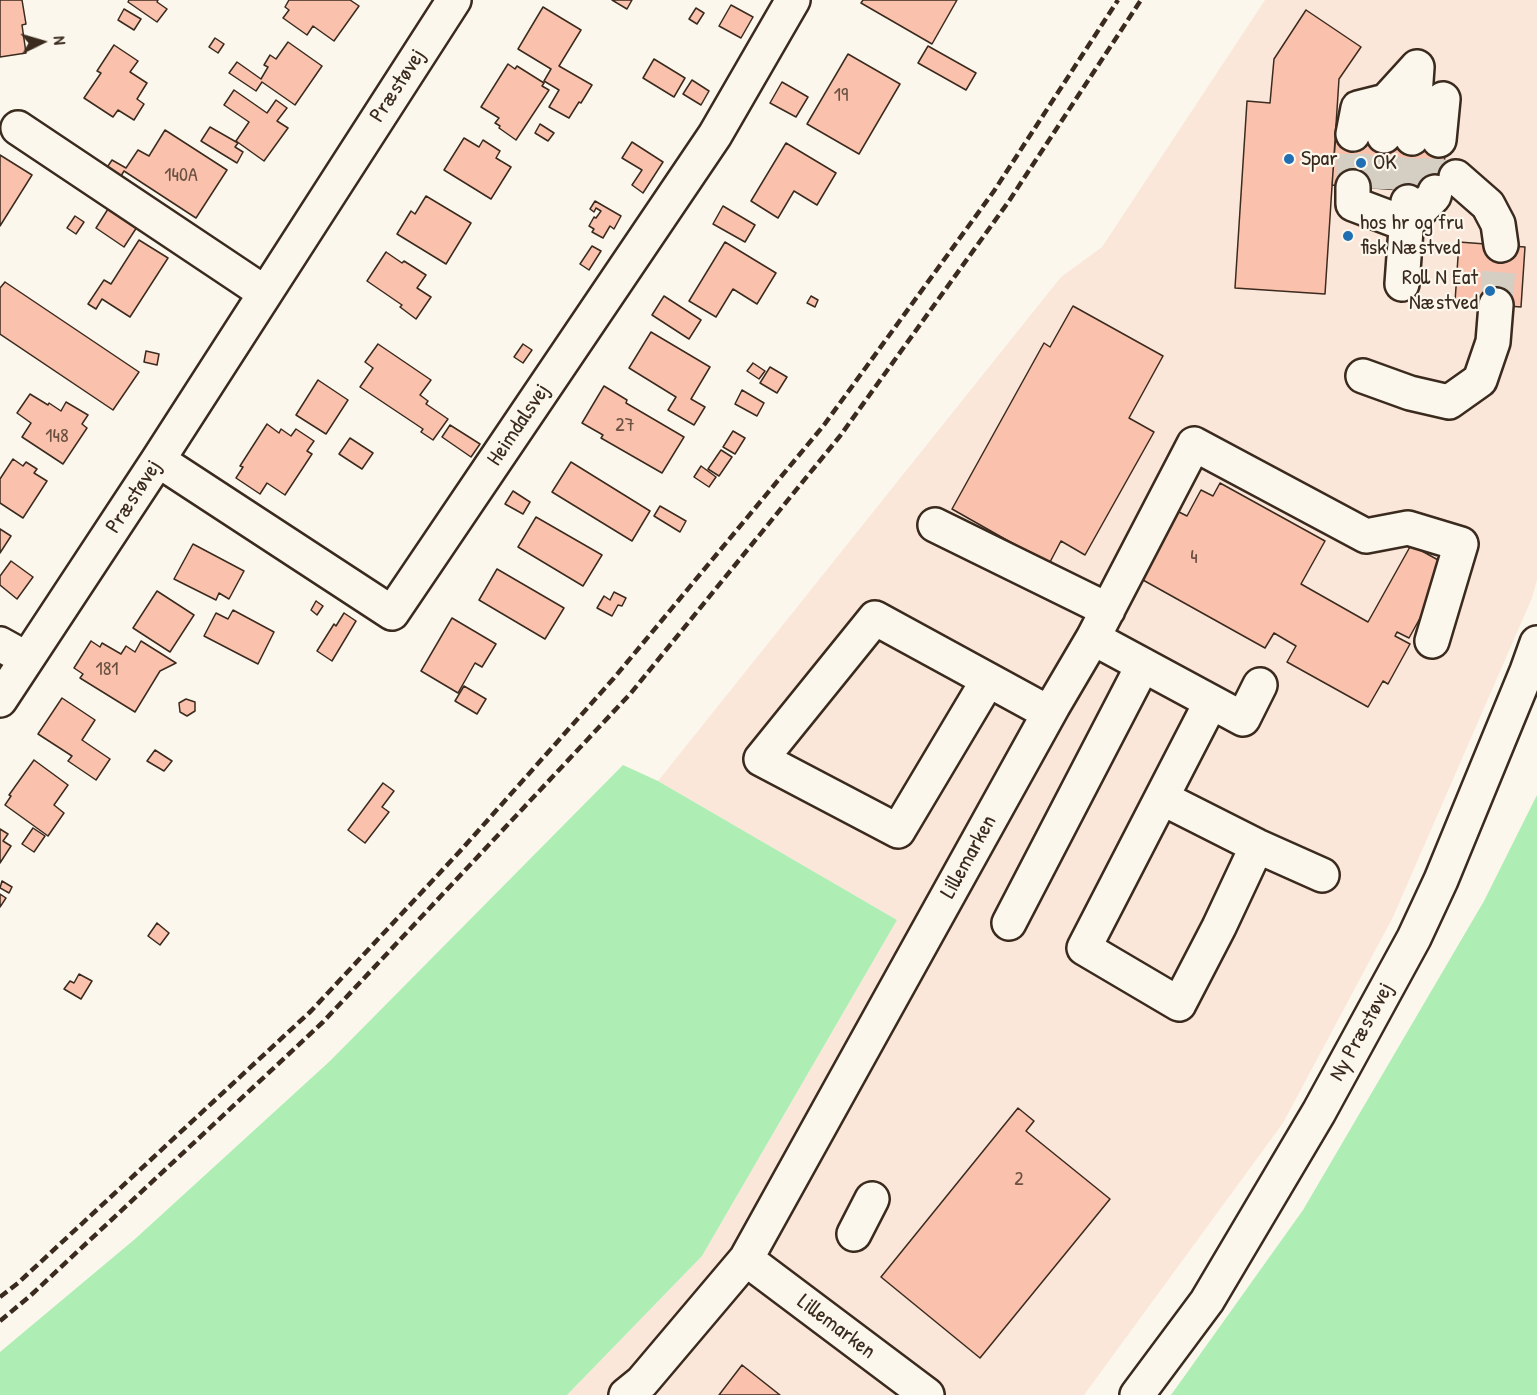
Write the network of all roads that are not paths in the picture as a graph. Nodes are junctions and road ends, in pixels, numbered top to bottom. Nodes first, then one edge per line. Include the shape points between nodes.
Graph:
1 (454, 0) edge
2 (793, 0) edge
3 (1443, 99) dead end
4 (18, 128) dead end
5 (1397, 137) junction
6 (1501, 245) tunnel mouth
7 (1402, 284) dead end
8 (265, 293) junction
9 (1496, 305) tunnel mouth
10 (1363, 376) dead end
11 (158, 460) junction
12 (935, 525) dead end
13 (1100, 624) junction
14 (1432, 641) dead end
15 (1537, 643) edge
16 (14, 652) edge
17 (1143, 665) junction
18 (988, 680) junction
19 (1260, 685) dead end
20 (0, 700) edge
21 (1211, 702) junction
22 (1049, 713) junction
23 (1162, 798) junction
24 (1257, 846) junction
25 (1322, 875) dead end
26 (1009, 923) dead end
27 (872, 1199) dead end
28 (854, 1234) dead end
29 (746, 1259) junction
30 (626, 1395) edge
31 (927, 1395) edge
32 (1137, 1395) edge

1 - 8 street, Præstøvej
2 - 11 street, Heimdalsvej via 715,135 392,613
3 - 5 street
4 - 8 street
5 - 5 street via 1417,66 1386,101
6 - 7 street via 1498,224 1488,205 1403,196
8 - 11 street, Præstøvej
9 - 10 street via 1493,342 1480,380 1449,402
11 - 16 street, Præstøvej
12 - 13 street
13 - 14 street, Lillemarken via 1194,444 1366,536 1408,528 1461,544
13 - 17 street
13 - 22 street, Lillemarken
15 - 32 street, Ny Præstøvej via 1414,938 1319,1112 1207,1301
16 - 20 street, Præstøvej
17 - 21 street
17 - 26 street
18 - 18 street via 874,618 761,759 898,831
18 - 22 street
19 - 21 street via 1243,719
21 - 23 street
22 - 29 street, Lillemarken
23 - 24 street
23 - 24 street via 1084,948 1179,1004
24 - 25 street
27 - 28 street
29 - 30 street, Lillemarken via 642,1382
29 - 31 street, Lillemarken

